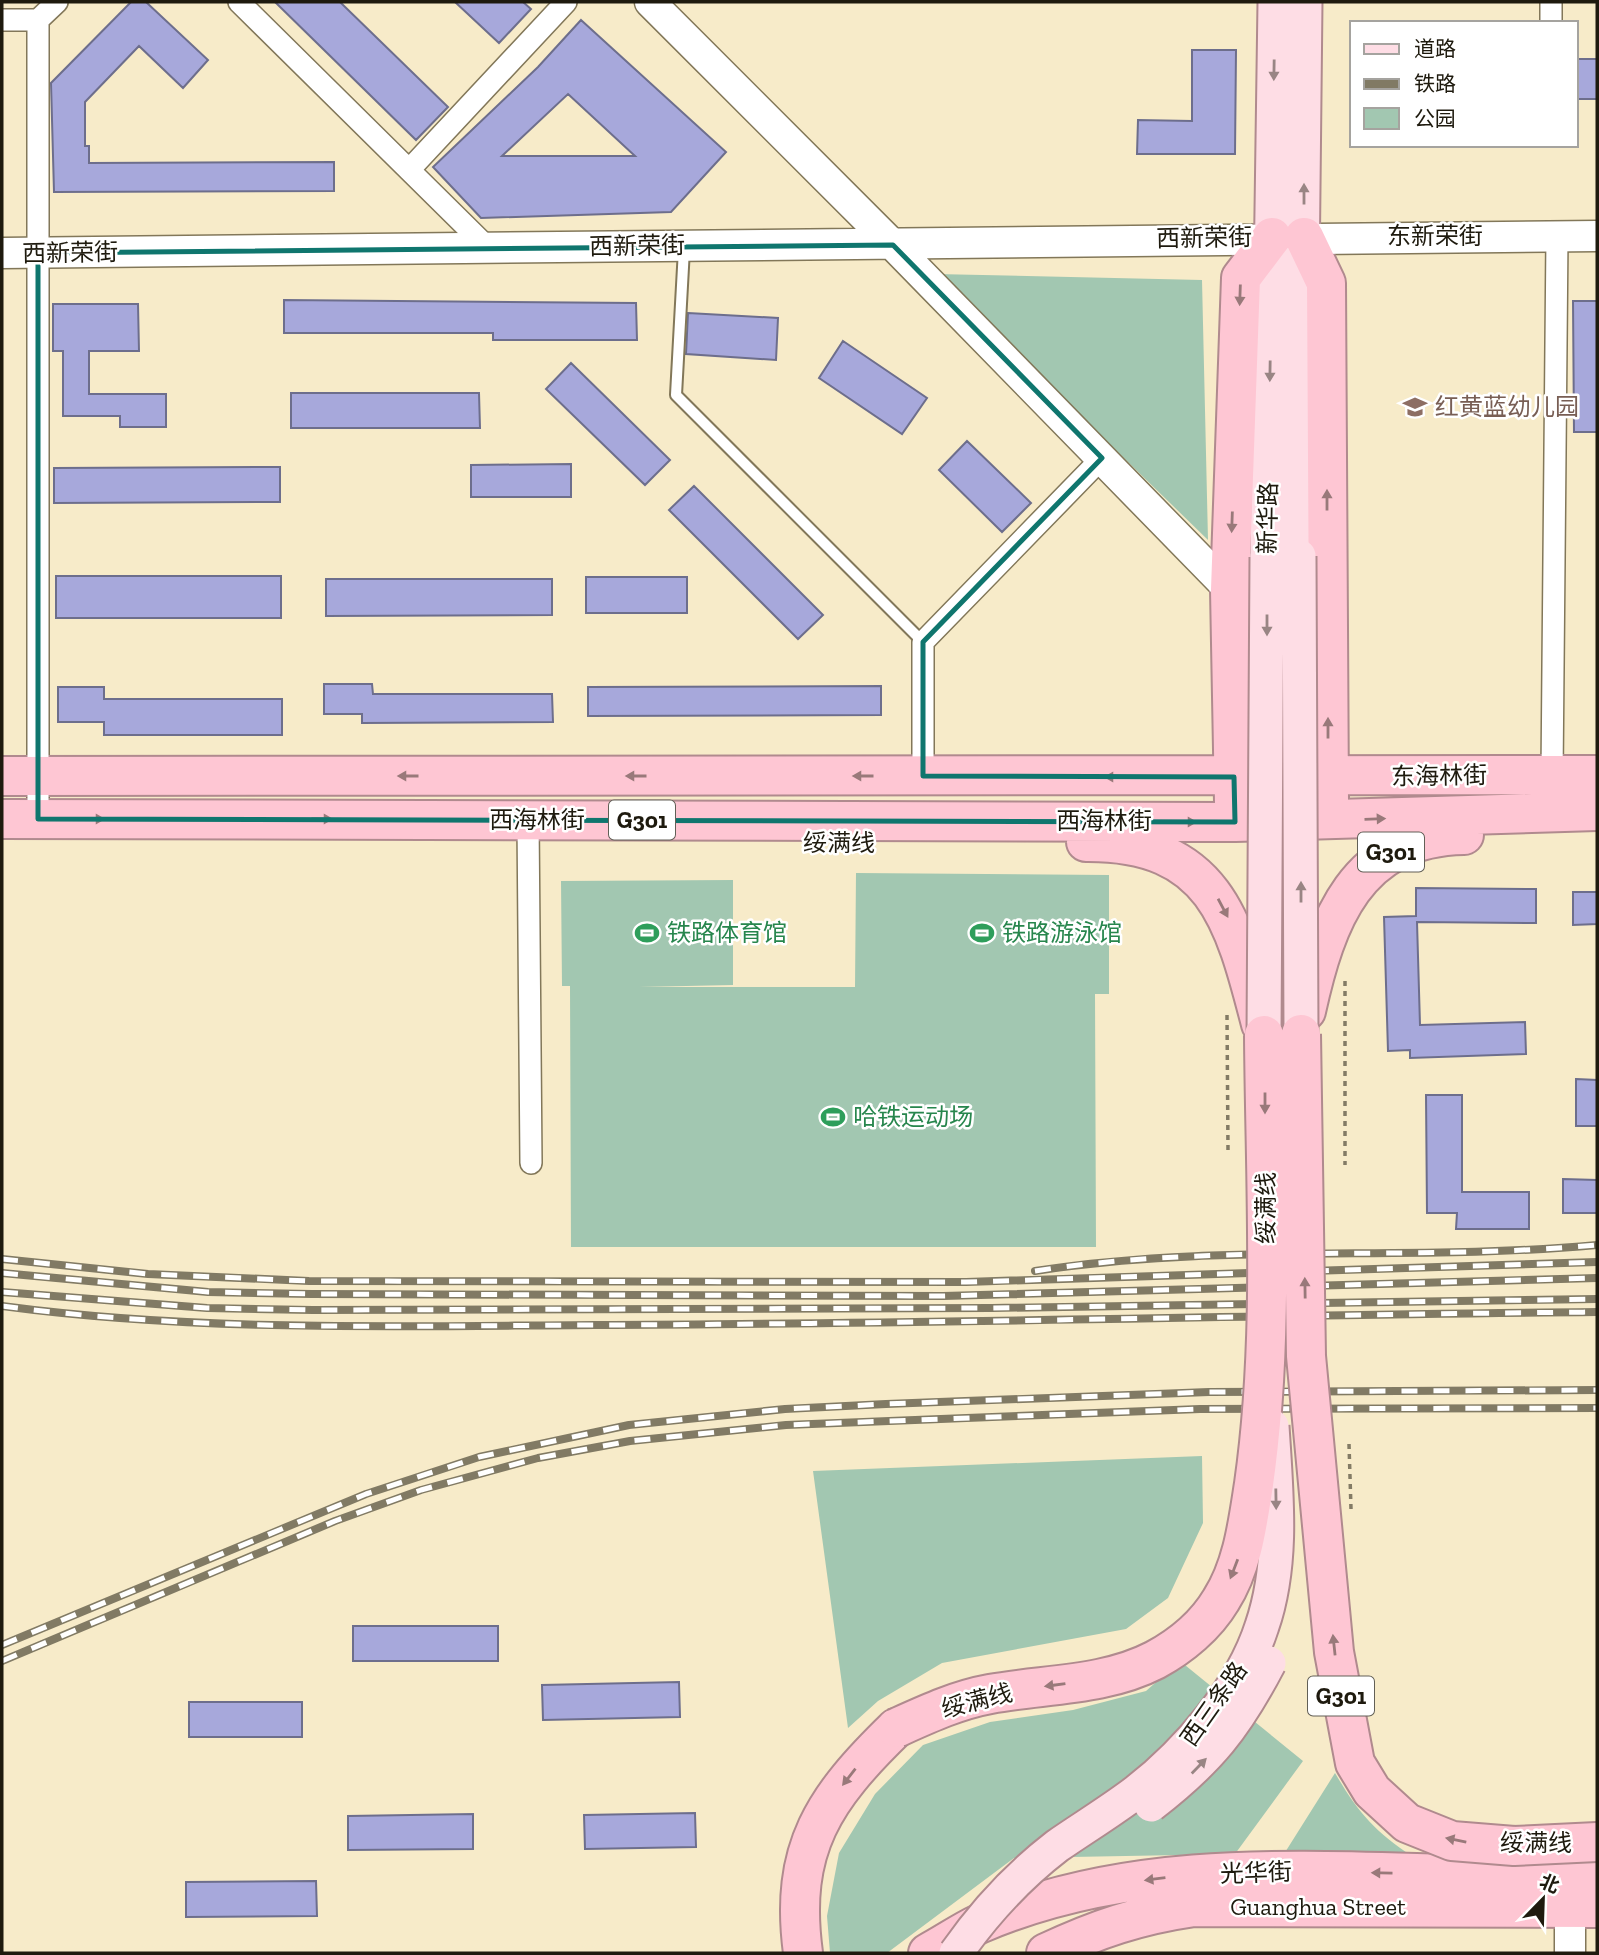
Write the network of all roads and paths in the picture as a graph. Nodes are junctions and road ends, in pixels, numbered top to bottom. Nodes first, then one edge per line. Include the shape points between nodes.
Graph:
1 (57, 2) edge
2 (239, 2) edge
3 (566, 2) edge
4 (650, 2) edge
5 (1275, 2) edge
6 (1305, 2) edge
7 (1551, 2) edge
8 (2, 20) edge
9 (38, 20) junction
10 (1551, 21) edge
11 (410, 170) junction
12 (1557, 236) junction
13 (1597, 236) edge
14 (1288, 237) junction
15 (894, 245) junction
16 (684, 246) junction
17 (488, 248) junction
18 (2, 253) edge
19 (38, 253) junction
20 (1102, 458) junction
21 (1230, 590) junction
22 (923, 642) junction
23 (1552, 775) junction
24 (1597, 775) edge
25 (20, 776) edge
26 (923, 776) junction
27 (1234, 777) junction
28 (1281, 777) joint
29 (1328, 777) junction
30 (1597, 811) edge
31 (20, 819) edge
32 (534, 820) junction
33 (1283, 821) joint
34 (1330, 821) junction
35 (1235, 822) junction
36 (1597, 832) edge
37 (1345, 972) dead end
38 (1227, 1007) dead end
39 (1283, 1034) junction
40 (1228, 1150) dead end
41 (531, 1163) dead end
42 (1345, 1165) dead end
43 (1306, 1356) junction
44 (1267, 1357) junction
45 (1597, 1842) edge
46 (1597, 1874) edge
47 (1583, 1908) edge
48 (803, 1953) edge
49 (929, 1953) edge
50 (956, 1953) edge
51 (982, 1953) edge
52 (1046, 1953) edge
53 (1570, 1953) edge

1 - 9 street
2 - 11 street
3 - 11 street
4 - 15 street
5 -> 14 main road
14 -> 6 main road
7 - 10 street
8 - 9 street
9 - 19 street
11 - 17 street
12 - 13 street, 东新荣街
12 - 14 street, 东新荣街
12 - 23 street
14 - 15 street, 西新荣街
14 -> 21 highway via 1241,278
29 -> 14 highway via 1326,283
14 - 39 main road, 新华路, bridge
15 - 16 street, 西新荣街
15 - 20 street
16 - 17 street, 西新荣街
16 - 22 lane via 676,395
17 - 19 street, 西新荣街
18 - 19 street, 西新荣街
19 - 25 street
20 - 21 street
20 - 22 street
21 - 27 highway
22 - 26 street
23 - 24 highway, 东海林街 / G301
23 - 29 highway, 东海林街 / G301
26 -> 25 highway, 西海林街 / G301
25 - 31 street
27 -> 26 highway, 西海林街 / G301
27 - 28 highway, 西海林街 / G301
27 - 35 highway
28 - 29 highway, 东海林街 / G301
29 - 34 highway
34 -> 30 highway, 东海林街 / G301
31 -> 32 highway, 西海林街 / G301
32 -> 35 highway, 西海林街 / G301
32 -> 39 highway, 绥满线 / G301, bridge via 608,837 674,843 1103,842 1152,851 1187,867 1216,895
32 - 41 street
33 - 34 highway, 东海林街 / G301
33 - 35 highway, 西海林街 / G301
36 - 39 highway, 绥满线 / G301, bridge via 1443,835 1384,855 1339,905
37 - 42 path
38 - 40 path
43 -> 39 highway, 绥满线 / G301, bridge
39 -> 44 highway, 绥满线 / G301, bridge
45 -> 43 highway, 绥满线 / G301, bridge via 1514,1846 1452,1841 1407,1823 1372,1791 1355,1763 1334,1652
51 -> 43 main road, 西三条路, bridge via 1020,1905 1059,1869 1192,1773 1244,1711 1289,1614 1296,1571
44 -> 48 highway, 绥满线 / G301, bridge via 1246,1532 1223,1598 1208,1619 1156,1660 1127,1672 989,1694 896,1728 858,1765 825,1807 805,1860 799,1920
44 -> 50 main road, 西三条路, bridge via 1275,1556 1262,1627 1235,1680 1197,1736 1137,1791 1045,1857 995,1902
46 -> 49 highway, 光华街 via 1258,1871 1184,1876 1108,1885 1039,1904 978,1925
47 - 52 highway, Guanghua Street via 1194,1907 1141,1915
47 - 53 street

